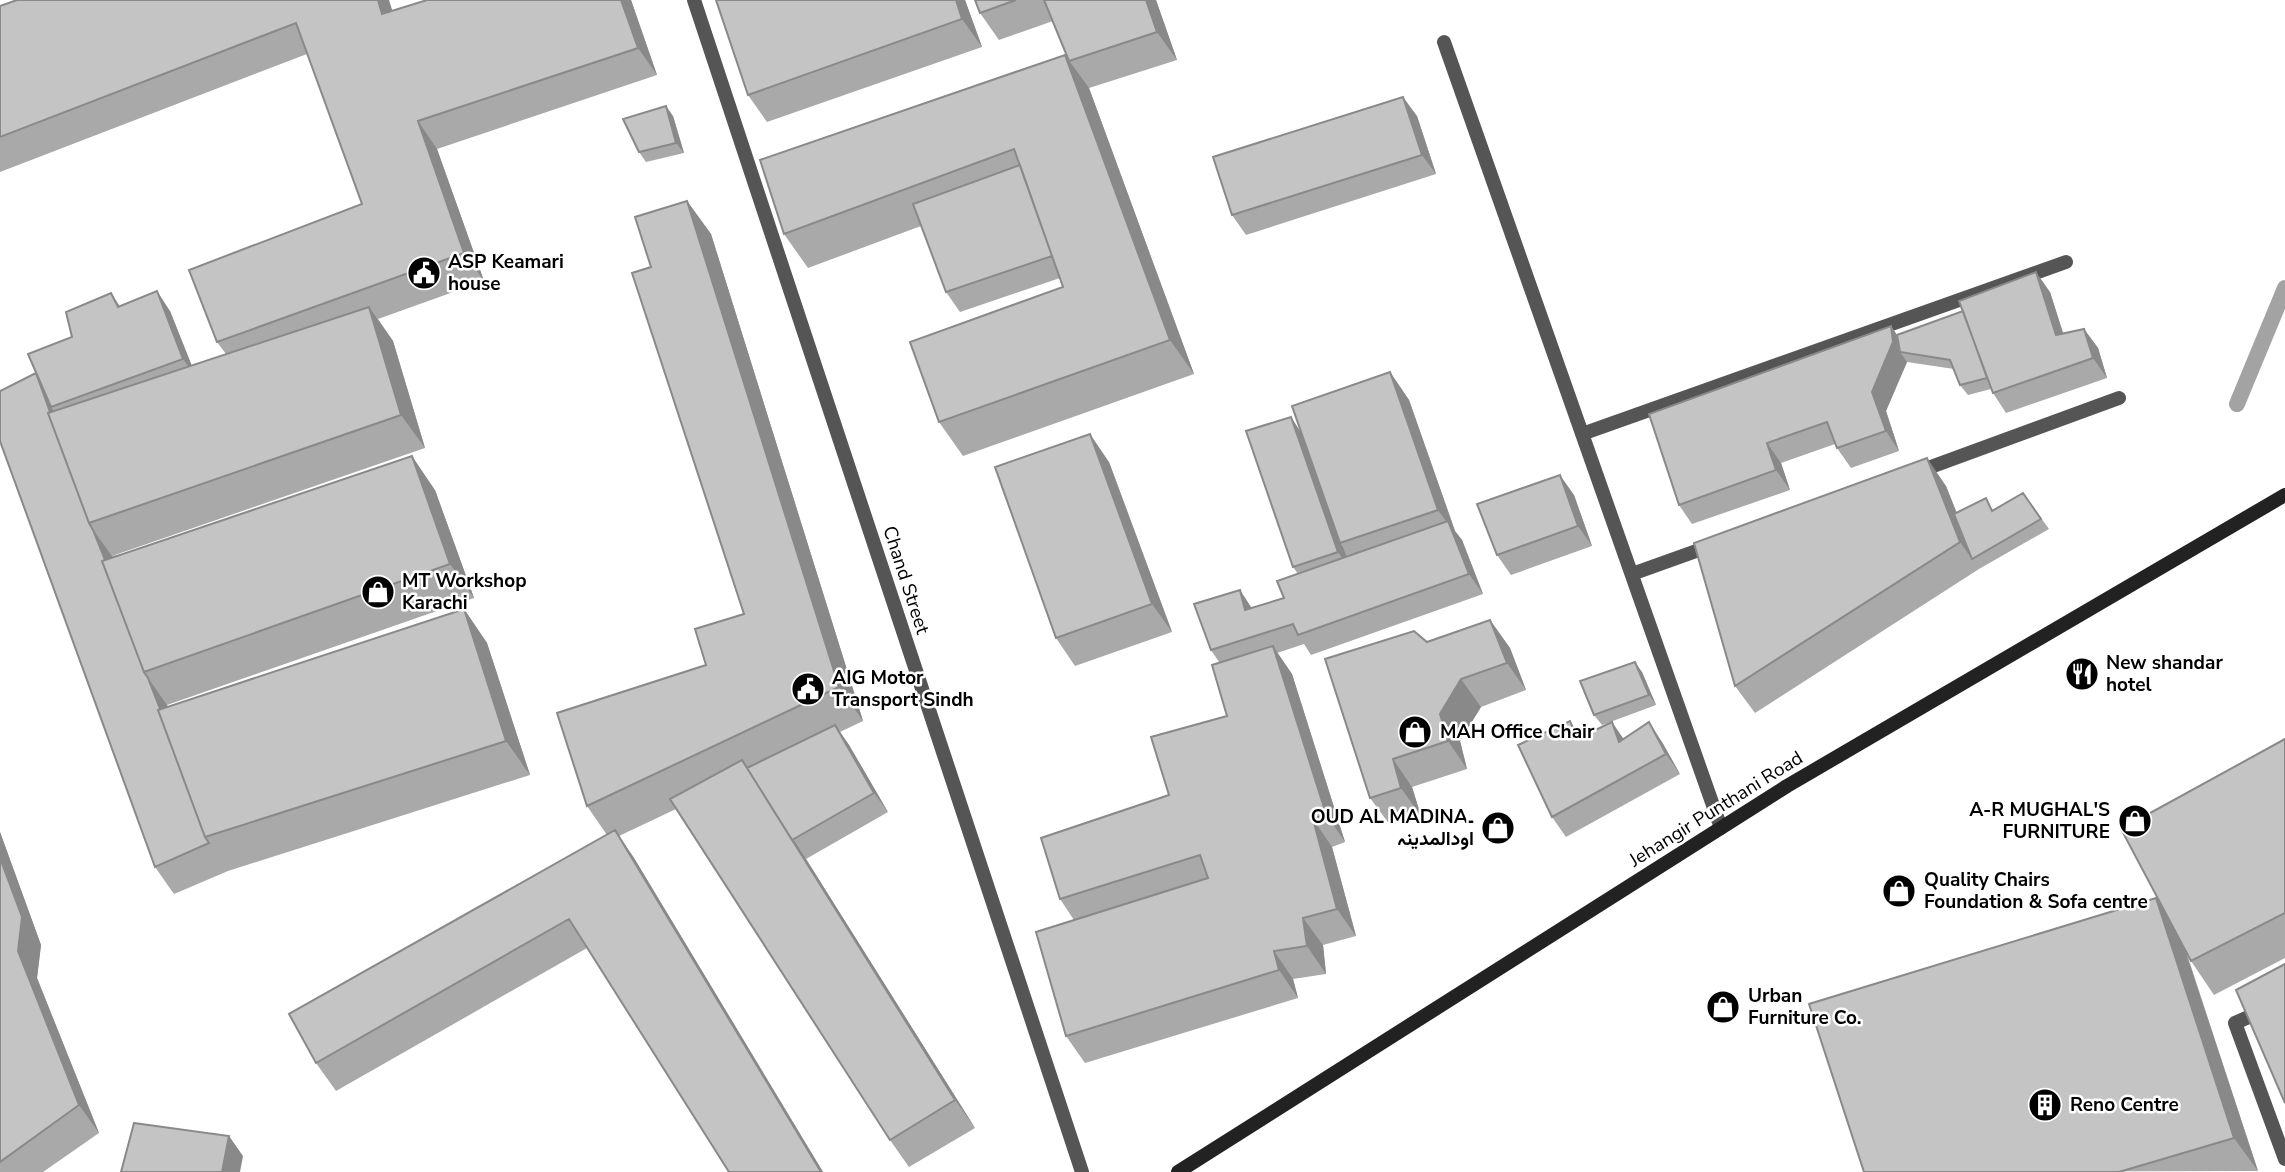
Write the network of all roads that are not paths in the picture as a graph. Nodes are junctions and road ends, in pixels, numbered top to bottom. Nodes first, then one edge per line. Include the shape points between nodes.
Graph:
1 (694, 0) edge
2 (1444, 42) dead end
3 (2066, 262) dead end
4 (2119, 398) dead end
5 (1582, 434) junction
6 (1908, 475) edge
7 (2285, 495) edge
8 (1724, 541) edge
9 (1632, 575) junction
10 (1721, 828) junction
11 (2285, 1001) edge
12 (2285, 1158) edge
13 (1083, 1172) edge
14 (1178, 1172) edge

1 - 13 street, Chand Street
2 - 5 street
3 - 5 street
4 - 6 street
5 - 9 street
7 - 10 street, Jehangir Punthani Road
8 - 9 street
9 - 10 street
10 - 14 street, Jehangir Punthani Road
11 - 12 street via 2235,1023

